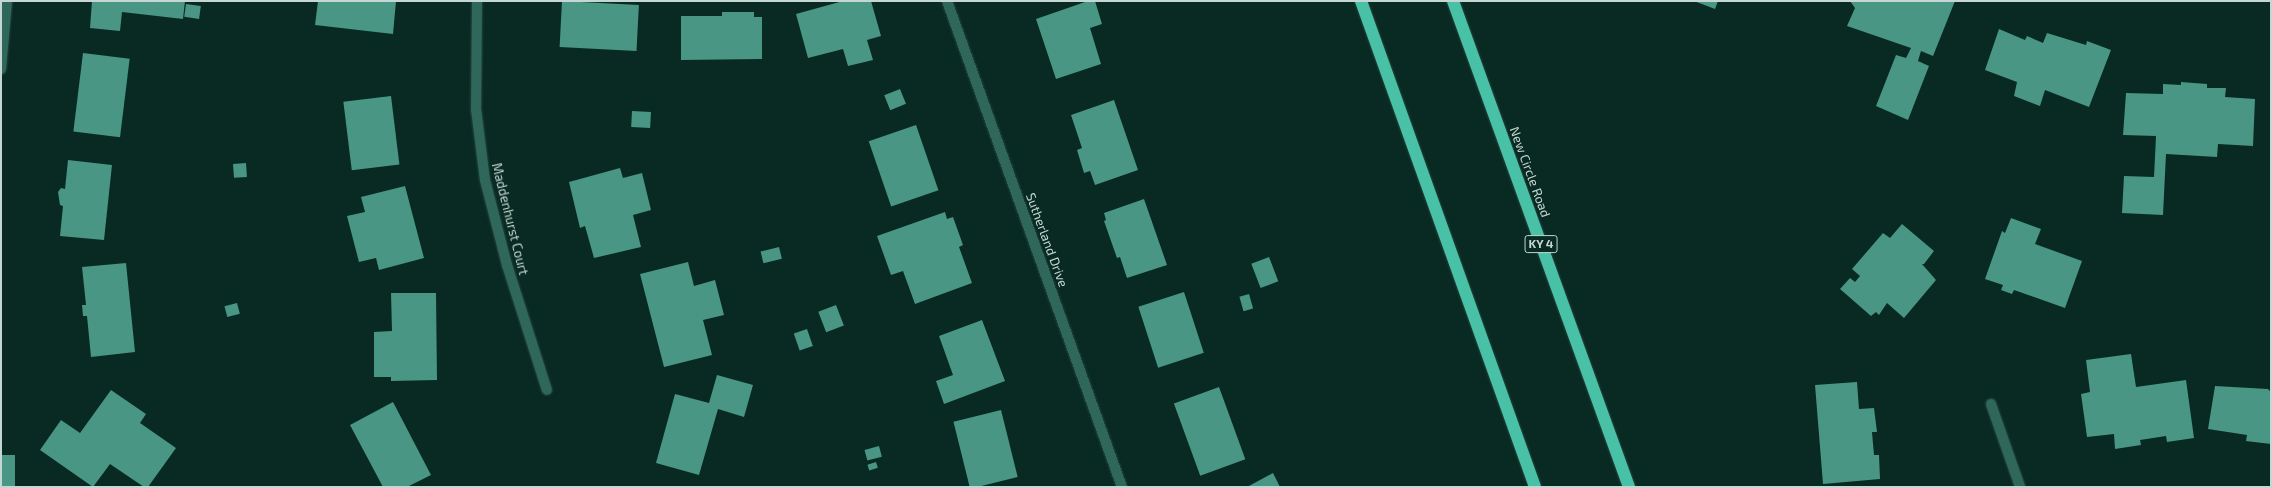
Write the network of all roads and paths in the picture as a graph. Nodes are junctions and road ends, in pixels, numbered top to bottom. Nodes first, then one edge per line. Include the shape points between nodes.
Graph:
1 (7, 1) edge
2 (477, 1) edge
3 (947, 1) edge
4 (1361, 1) edge
5 (1453, 1) edge
6 (1, 69) edge
7 (547, 390) dead end
8 (1991, 404) dead end
9 (1122, 487) edge
10 (1535, 487) edge
11 (1629, 487) edge
12 (2020, 487) edge

1 - 6 street
2 - 7 street, Maddenhurst Court via 476,109 485,180 506,265
3 - 9 street, Sutherland Drive
4 - 10 highway
5 - 11 highway, New Circle Road / KY 4
8 - 12 street

